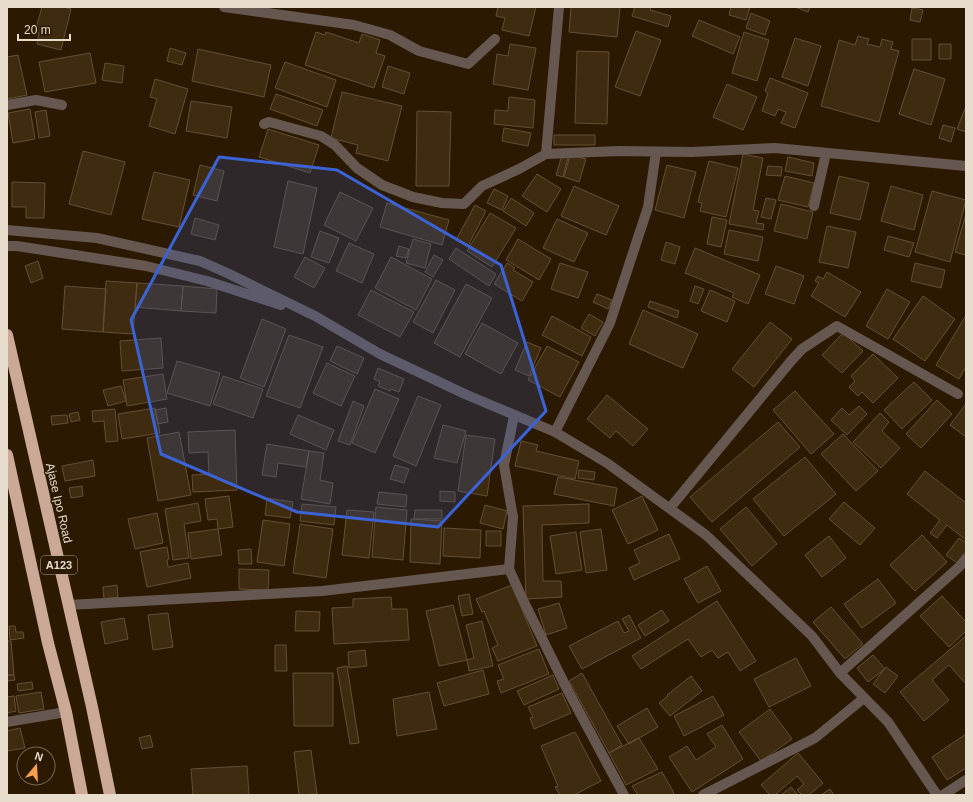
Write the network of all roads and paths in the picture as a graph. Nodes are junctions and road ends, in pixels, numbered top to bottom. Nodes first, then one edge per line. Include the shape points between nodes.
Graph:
1 (224, 7) edge
2 (559, 7) edge
3 (495, 39) dead end
4 (7, 105) edge
5 (62, 106) dead end
6 (264, 124) dead end
7 (656, 152) junction
8 (826, 153) junction
9 (546, 154) junction
10 (966, 166) edge
11 (814, 206) dead end
12 (7, 230) edge
13 (7, 246) edge
14 (315, 316) junction
15 (7, 335) edge
16 (958, 394) dead end
17 (514, 416) junction
18 (555, 432) junction
19 (7, 455) edge
20 (670, 508) junction
21 (966, 559) edge
22 (509, 569) junction
23 (68, 605) junction
24 (840, 673) junction
25 (864, 698) junction
26 (66, 712) junction
27 (7, 722) edge
28 (966, 780) edge
29 (82, 795) edge
30 (110, 795) edge
31 (624, 795) edge
32 (703, 795) edge
33 (937, 795) edge
34 (943, 795) edge

1 - 3 street via 354,25 390,35 419,51 468,64
2 - 9 street
4 - 5 street via 36,100
6 - 9 street via 269,122 321,136 335,145 357,168 382,185 413,197 442,203 464,204 482,186
7 - 8 street via 775,148
7 - 9 street
7 - 18 street via 648,208 610,323
8 - 10 street
8 - 11 street
12 - 14 street via 97,238 200,261
13 - 14 street via 146,266 207,280
14 - 17 street via 380,354
15 - 23 highway, Ajase Ipo Road / A123
16 - 20 street via 837,326 802,349
17 - 18 street
17 - 22 street via 504,465 513,517
18 - 20 street via 607,463
19 - 26 highway, A123 via 48,643
20 - 24 street via 706,535 812,636
21 - 24 street
22 - 23 street via 322,591
22 - 31 street via 565,684
23 - 30 highway, Ajase Ipo Road / A123
24 - 25 street
25 - 32 street via 815,738
25 - 33 street via 888,722
26 - 27 street
26 - 29 highway, A123
28 - 34 street

